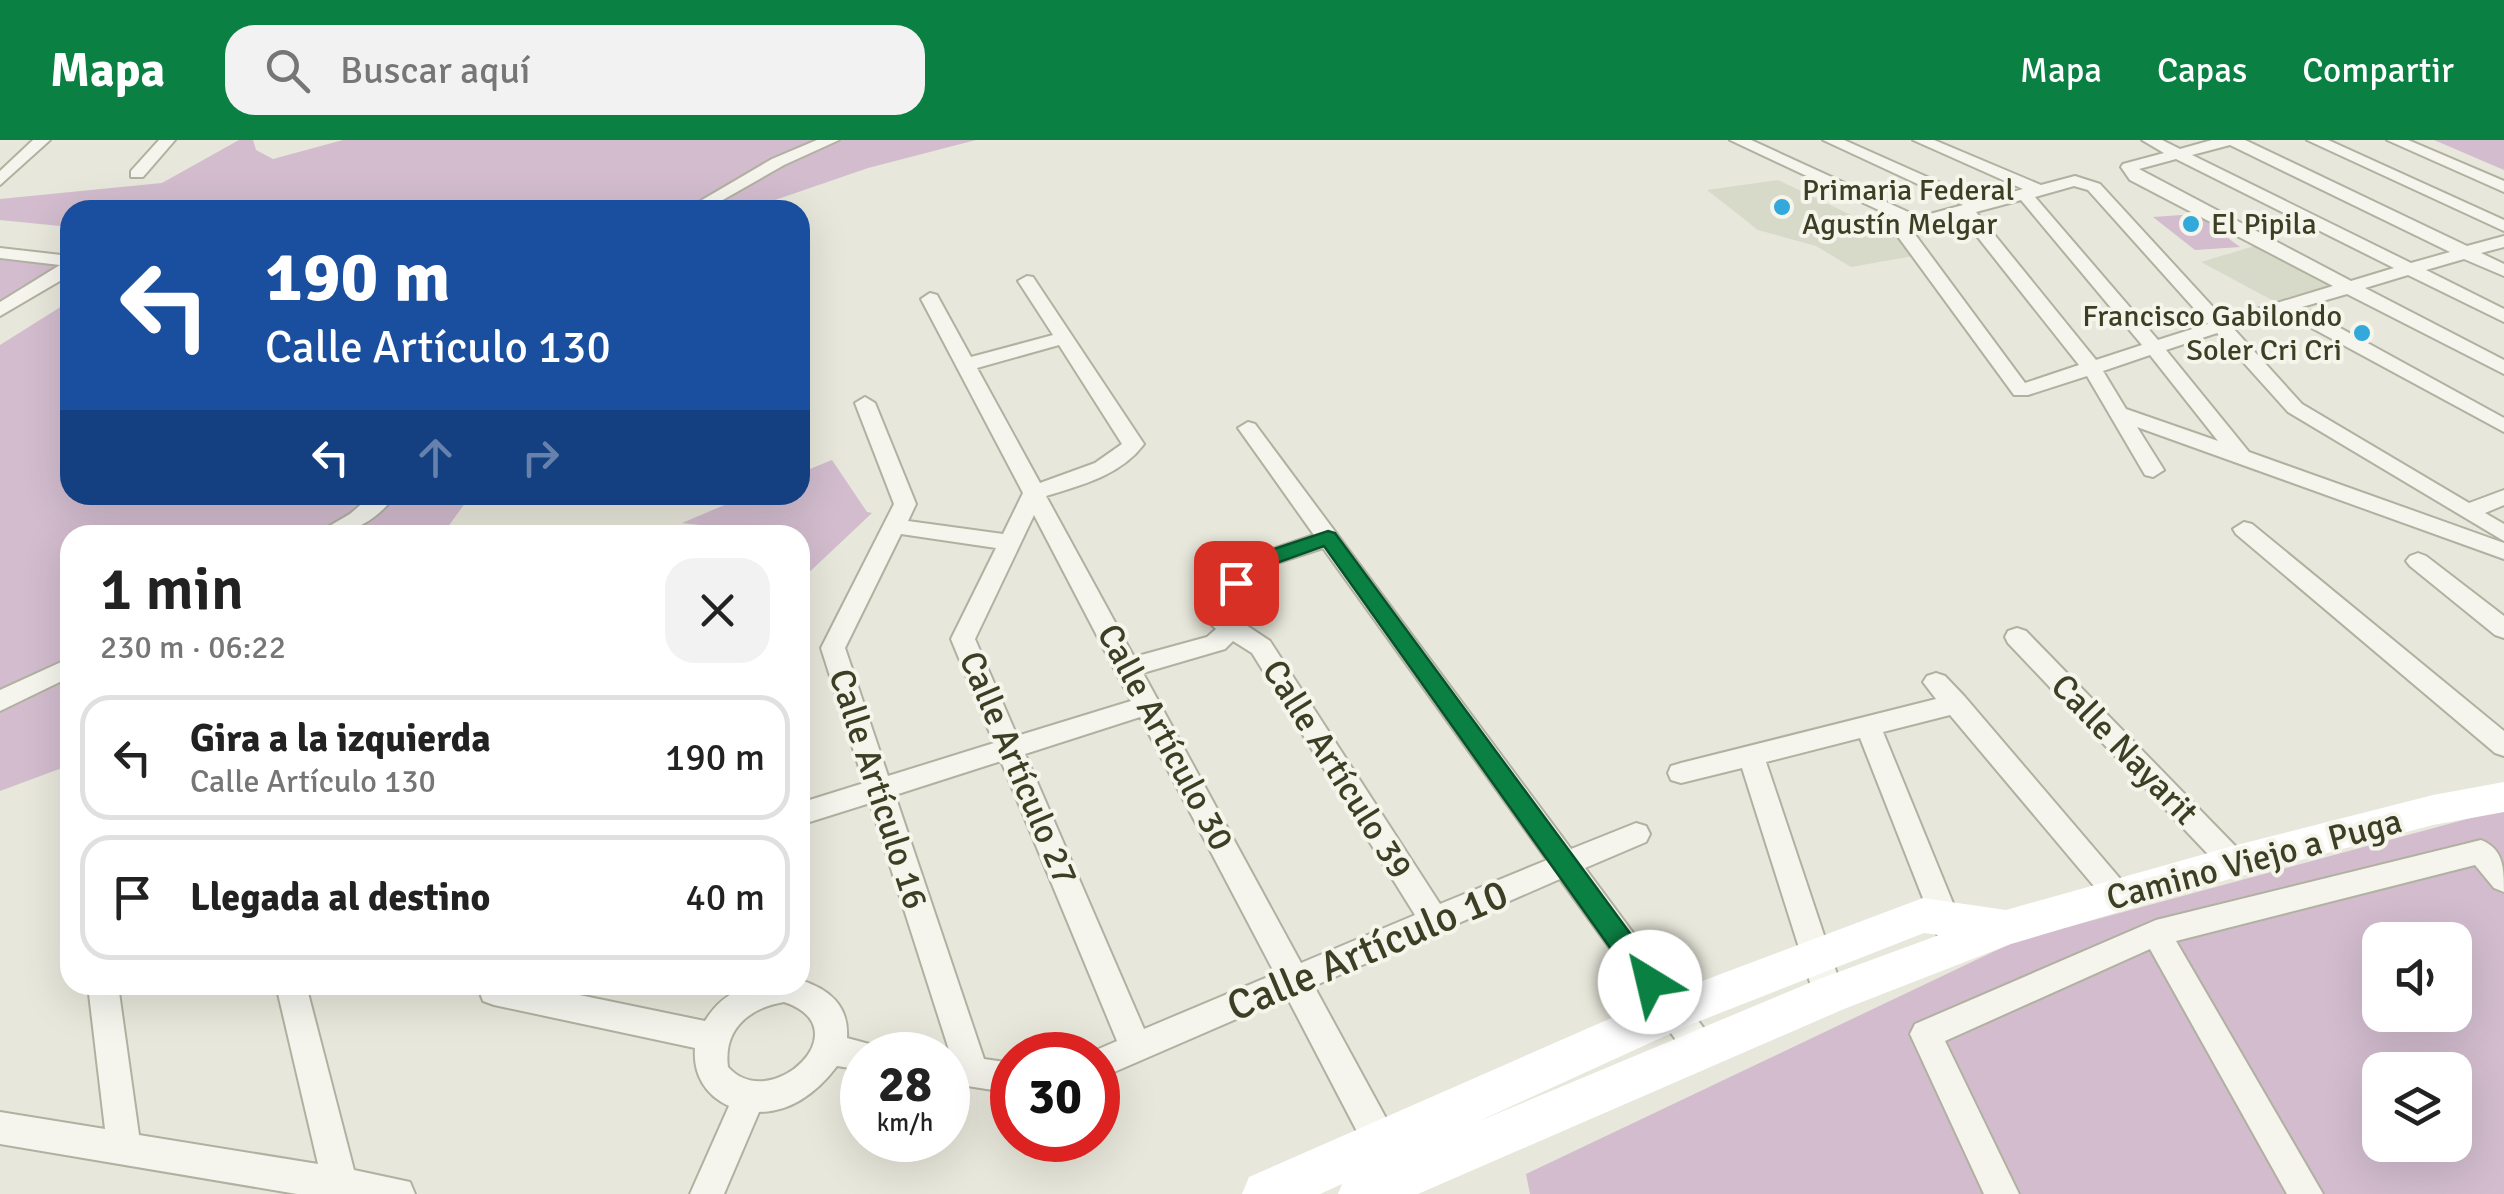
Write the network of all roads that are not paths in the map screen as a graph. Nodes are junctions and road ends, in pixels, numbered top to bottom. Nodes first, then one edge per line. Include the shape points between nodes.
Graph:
1 (42, 140) edge
2 (167, 140) edge
3 (831, 140) edge
4 (1738, 140) edge
5 (1831, 140) edge
6 (1921, 140) edge
7 (2150, 140) edge
8 (2231, 140) edge
9 (2315, 140) edge
10 (2395, 140) edge
11 (2178, 154) junction
12 (137, 174) dead end
13 (0, 180) edge
14 (2504, 188) edge
15 (2032, 192) junction
16 (712, 200) edge
17 (1972, 208) junction
18 (1908, 224) junction
19 (2504, 226) edge
20 (2504, 240) edge
21 (2466, 252) junction
22 (0, 253) edge
23 (60, 262) edge
24 (2409, 269) junction
25 (2504, 270) edge
26 (60, 271) edge
27 (1027, 281) dead end
28 (2349, 287) junction
29 (930, 299) dead end
30 (2286, 306) junction
31 (0, 310) edge
32 (2504, 316) edge
33 (2220, 326) junction
34 (1064, 338) junction
35 (2154, 347) junction
36 (965, 364) junction
37 (2091, 367) junction
38 (2504, 368) edge
39 (865, 403) dead end
40 (2118, 413) junction
41 (2504, 426) edge
42 (1248, 428) dead end
43 (2241, 456) junction
44 (2153, 470) dead end
45 (1034, 492) junction
46 (2504, 497) edge
47 (374, 505) edge
48 (2467, 512) junction
49 (344, 525) edge
50 (894, 526) junction
51 (2244, 529) dead end
52 (2504, 534) edge
53 (1328, 538) junction
54 (1009, 542) junction
55 (2504, 550) edge
56 (2418, 561) dead end
57 (1231, 628) junction
58 (2504, 629) edge
59 (2017, 637) dead end
60 (1128, 668) junction
61 (60, 671) edge
62 (1936, 682) dead end
63 (0, 702) edge
64 (1956, 704) junction
65 (1148, 705) junction
66 (1868, 726) junction
67 (2504, 746) edge
68 (1010, 748) junction
69 (1751, 756) junction
70 (1681, 773) dead end
71 (877, 790) junction
72 (2504, 797) edge
73 (810, 811) edge
74 (1636, 834) dead end
75 (2233, 862) junction
76 (1564, 865) junction
77 (2504, 880) edge
78 (2119, 895) junction
79 (1434, 920) junction
80 (1950, 932) junction
81 (2156, 934) junction
82 (1822, 975) junction
83 (1296, 980) junction
84 (810, 993) edge
85 (104, 995) edge
86 (293, 995) edge
87 (548, 995) edge
88 (753, 995) edge
89 (575, 997) edge
90 (1672, 1012) junction
91 (949, 1032) edge
92 (713, 1037) junction
93 (1136, 1048) junction
94 (1700, 1048) junction
95 (829, 1050) junction
96 (840, 1052) edge
97 (1120, 1055) edge
98 (749, 1098) junction
99 (0, 1128) edge
100 (124, 1147) junction
101 (1381, 1171) edge
102 (339, 1189) edge
103 (398, 1194) edge
104 (707, 1194) edge
105 (1266, 1194) edge
106 (2002, 1194) edge
107 (2306, 1194) edge

1 - 13 street
2 - 12 street
3 - 16 street
4 - 18 street
5 - 17 street
6 - 15 street
7 - 11 street
8 - 11 street
8 - 21 street
9 - 19 street
10 - 14 street
11 - 24 street
11 - 28 street via 2129,167 2136,177
15 - 17 street
15 - 33 street via 2075,181 2094,187
15 - 35 street
17 - 18 street
17 - 37 street
18 - 37 street via 2021,390
20 - 21 street
21 - 24 street
21 - 25 street
22 - 23 street
24 - 28 street
24 - 32 street
26 - 31 street
27 - 34 street
28 - 30 street
28 - 38 street
29 - 36 street, Calle Artículo 30
30 - 33 street
30 - 41 street
33 - 35 street
33 - 48 street via 2294,408
34 - 36 street
34 - 45 street via 1132,444 1127,454 1080,478
35 - 37 street
35 - 43 street
36 - 45 street, Calle Artículo 30
37 - 40 street
39 - 50 street, Calle Artículo 16 via 904,504
40 - 43 street
40 - 44 street
42 - 53 street
43 - 55 street
45 - 54 street, Calle Artículo 27
45 - 60 street, Calle Artículo 30
46 - 48 street
47 - 49 street
48 - 52 street
50 - 54 street
50 - 71 street, Calle Artículo 16 via 833,648
51 - 67 street
53 - 57 street via 1260,561 1224,594 1212,606
53 - 76 street
54 - 68 street, Calle Artículo 27 via 963,639
56 - 58 street
57 - 60 street via 1216,643
57 - 79 street, Calle Artículo 39 via 1261,647
59 - 75 street, Calle Nayarit
60 - 65 street, Calle Artículo 30
61 - 63 street
62 - 64 street
64 - 66 street
64 - 78 street
65 - 68 street
65 - 83 street, Calle Artículo 30
66 - 69 street
66 - 80 street
68 - 71 street
68 - 93 street, Calle Artículo 27
69 - 70 street
69 - 82 street
71 - 73 street
71 - 91 street, Calle Artículo 16
72 - 75 street, Camino Viejo a Puga
74 - 76 street, Calle Artículo 10
75 - 78 street, Camino Viejo a Puga
76 - 79 street, Calle Artículo 10
76 - 90 street
77 - 81 street via 2480,852
78 - 80 street, Camino Viejo a Puga via 2006,928
79 - 83 street, Calle Artículo 10
80 - 82 street, Camino Viejo a Puga
81 - 106 street via 1926,1034
81 - 107 street
82 - 90 street
82 - 94 street
83 - 93 street, Calle Artículo 10
83 - 101 street, Calle Artículo 30
84 - 95 street via 830,1014
85 - 100 street
86 - 102 street
87 - 89 street
88 - 92 street via 732,1009
89 - 92 street
90 - 94 street
90 - 101 street
92 - 98 street via 714,1076
93 - 97 street, Calle Artículo 10
94 - 101 street
95 - 96 street
95 - 98 street via 787,1091
98 - 104 street
99 - 100 street
100 - 102 street
101 - 105 street
102 - 103 street

